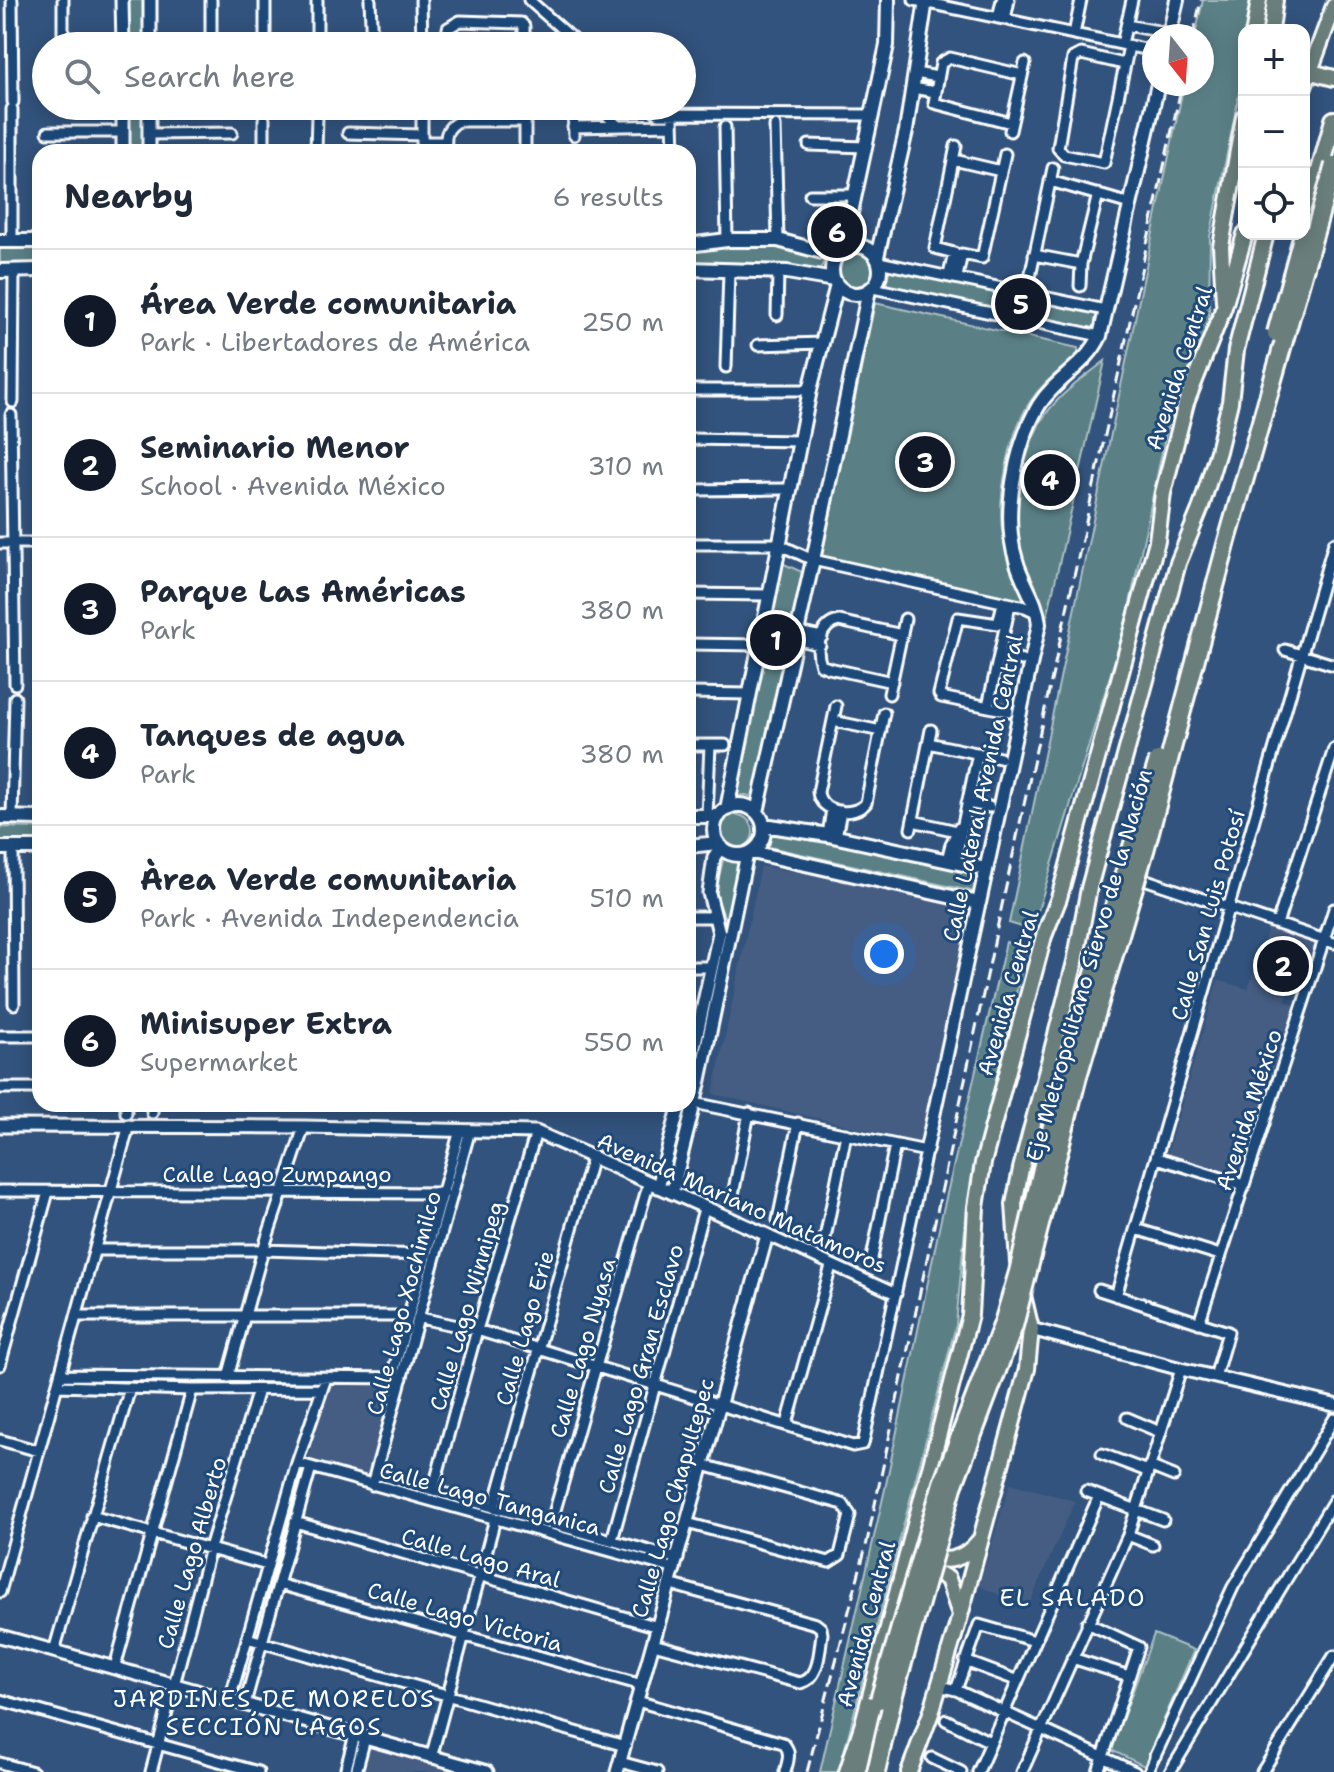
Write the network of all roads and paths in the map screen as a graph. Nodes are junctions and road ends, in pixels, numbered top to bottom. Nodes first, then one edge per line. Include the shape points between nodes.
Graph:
1 (12, 0) edge
2 (63, 0) edge
3 (122, 0) edge
4 (150, 0) edge
5 (211, 0) edge
6 (265, 0) edge
7 (317, 0) edge
8 (370, 0) edge
9 (421, 0) edge
10 (888, 0) edge
11 (1002, 0) edge
12 (1009, 0) edge
13 (1081, 0) edge
14 (1132, 0) edge
15 (1177, 0) edge
16 (1259, 0) edge
17 (1275, 0) edge
18 (530, 1) edge
19 (922, 1) edge
20 (1334, 6) edge
21 (1002, 18) junction
22 (1167, 24) edge
23 (1255, 24) edge
24 (1272, 24) edge
25 (1127, 25) junction
26 (1142, 29) edge
27 (63, 32) edge
28 (123, 32) edge
29 (150, 32) edge
30 (211, 32) edge
31 (265, 32) edge
32 (317, 32) edge
33 (371, 32) edge
34 (422, 32) edge
35 (447, 32) edge
36 (524, 32) edge
37 (565, 32) edge
38 (1074, 34) junction
39 (1125, 45) junction
40 (1142, 49) edge
41 (1310, 62) edge
42 (1025, 63) dead end
43 (1124, 64) junction
44 (1310, 72) edge
45 (915, 73) junction
46 (1022, 75) junction
47 (938, 77) junction
48 (1334, 78) edge
49 (913, 88) junction
50 (935, 92) junction
51 (1155, 96) edge
52 (873, 115) junction
53 (696, 119) edge
54 (123, 120) edge
55 (149, 120) edge
56 (264, 120) edge
57 (317, 120) edge
58 (422, 120) edge
59 (472, 120) edge
60 (525, 120) edge
61 (573, 120) edge
62 (612, 120) edge
63 (673, 120) joint
64 (1334, 120) edge
65 (618, 126) junction
66 (775, 126) dead end
67 (725, 127) dead end
68 (48, 132) dead end
69 (123, 132) junction
70 (232, 133) dead end
71 (348, 133) dead end
72 (149, 134) junction
73 (123, 144) edge
74 (149, 144) edge
75 (264, 144) edge
76 (316, 144) edge
77 (416, 144) edge
78 (422, 144) edge
79 (445, 144) edge
80 (525, 144) edge
81 (674, 144) edge
82 (809, 145) dead end
83 (956, 146) dead end
84 (865, 147) junction
85 (1238, 151) edge
86 (1005, 154) dead end
87 (954, 160) junction
88 (1334, 165) edge
89 (1053, 168) dead end
90 (1001, 171) junction
91 (1050, 181) junction
92 (1098, 194) junction
93 (810, 195) dead end
94 (855, 195) junction
95 (1130, 204) junction
96 (1310, 206) edge
97 (727, 240) junction
98 (778, 240) junction
99 (1243, 240) edge
100 (1264, 240) edge
101 (1301, 240) edge
102 (32, 241) edge
103 (6, 242) edge
104 (696, 244) edge
105 (840, 253) junction
106 (1034, 255) junction
107 (878, 260) junction
108 (1081, 264) junction
109 (696, 269) edge
110 (14, 270) junction
111 (32, 270) edge
112 (0, 271) edge
113 (729, 271) junction
114 (778, 272) junction
115 (953, 276) junction
116 (1030, 277) dead end
117 (836, 283) junction
118 (1080, 286) dead end
119 (871, 289) junction
120 (1224, 307) junction
121 (1105, 310) junction
122 (777, 315) dead end
123 (1100, 336) junction
124 (822, 343) junction
125 (758, 345) dead end
126 (726, 367) dead end
127 (696, 390) edge
128 (810, 390) junction
129 (13, 402) dead end
130 (11, 415) dead end
131 (696, 439) edge
132 (800, 441) junction
133 (790, 489) junction
134 (696, 490) edge
135 (0, 543) edge
136 (13, 543) junction
137 (32, 543) edge
138 (1334, 543) edge
139 (696, 544) edge
140 (778, 544) junction
141 (813, 560) junction
142 (696, 594) edge
143 (768, 595) junction
144 (1007, 604) junction
145 (1038, 613) junction
146 (905, 619) dead end
147 (902, 635) junction
148 (796, 636) junction
149 (821, 641) junction
150 (696, 644) edge
151 (758, 645) junction
152 (1285, 650) dead end
153 (1303, 654) junction
154 (1000, 656) junction
155 (1022, 660) dead end
156 (1334, 665) edge
157 (892, 682) junction
158 (15, 684) dead end
159 (696, 693) edge
160 (748, 694) junction
161 (889, 694) dead end
162 (15, 698) dead end
163 (836, 706) dead end
164 (988, 706) junction
165 (1008, 711) dead end
166 (884, 713) dead end
167 (833, 721) junction
168 (931, 730) dead end
169 (881, 731) junction
170 (928, 743) junction
171 (696, 745) edge
172 (710, 745) junction
173 (725, 745) dead end
174 (1334, 749) edge
175 (978, 753) junction
176 (1000, 758) dead end
177 (967, 803) junction
178 (989, 807) dead end
179 (836, 810) junction
180 (757, 812) junction
181 (718, 814) junction
182 (696, 815) edge
183 (6, 817) edge
184 (32, 818) edge
185 (764, 825) junction
186 (960, 830) junction
187 (832, 836) junction
188 (719, 845) junction
189 (696, 846) edge
190 (6, 848) edge
191 (32, 848) edge
192 (749, 853) junction
193 (951, 861) junction
194 (986, 869) junction
195 (1141, 878) dead end
196 (979, 903) junction
197 (1228, 908) junction
198 (1334, 909) edge
199 (696, 917) edge
200 (715, 917) junction
201 (1277, 924) junction
202 (1329, 941) edge
203 (696, 967) edge
204 (711, 967) junction
205 (14, 1004) dead end
206 (696, 1025) edge
207 (0, 1036) edge
208 (32, 1036) edge
209 (0, 1088) edge
210 (32, 1088) edge
211 (696, 1094) edge
212 (696, 1103) edge
213 (677, 1112) edge
214 (692, 1112) edge
215 (749, 1113) junction
216 (127, 1114) edge
217 (798, 1123) junction
218 (0, 1126) edge
219 (304, 1127) junction
220 (465, 1130) junction
221 (536, 1132) junction
222 (846, 1134) junction
223 (895, 1145) junction
224 (926, 1151) junction
225 (592, 1157) junction
226 (1157, 1158) junction
227 (653, 1185) junction
228 (1244, 1185) junction
229 (0, 1191) edge
230 (48, 1192) junction
231 (110, 1192) junction
232 (283, 1192) junction
233 (444, 1193) junction
234 (672, 1193) junction
235 (733, 1195) dead end
236 (704, 1209) junction
237 (778, 1220) dead end
238 (1136, 1229) junction
239 (767, 1235) junction
240 (824, 1243) dead end
241 (95, 1250) junction
242 (263, 1250) junction
243 (426, 1255) junction
244 (1220, 1255) junction
245 (871, 1263) dead end
246 (831, 1266) junction
247 (1099, 1290) dead end
248 (896, 1294) junction
249 (1116, 1296) junction
250 (245, 1315) junction
251 (76, 1316) junction
252 (409, 1316) junction
253 (420, 1318) junction
254 (1199, 1323) junction
255 (1031, 1329) junction
256 (477, 1330) junction
257 (538, 1349) junction
258 (0, 1365) edge
259 (597, 1367) junction
260 (1181, 1369) junction
261 (60, 1375) junction
262 (178, 1376) junction
263 (228, 1377) junction
264 (397, 1377) junction
265 (1215, 1377) junction
266 (326, 1378) junction
267 (656, 1384) junction
268 (57, 1386) junction
269 (130, 1388) junction
270 (176, 1389) junction
271 (322, 1389) junction
272 (192, 1390) junction
273 (258, 1390) junction
274 (720, 1403) junction
275 (1334, 1405) edge
276 (1127, 1418) dead end
277 (1334, 1419) edge
278 (787, 1424) junction
279 (1160, 1432) junction
280 (0, 1440) edge
281 (39, 1451) junction
282 (1102, 1454) dead end
283 (297, 1463) junction
284 (703, 1465) junction
285 (311, 1467) junction
286 (1148, 1469) junction
287 (376, 1474) junction
288 (1174, 1476) dead end
289 (372, 1485) junction
290 (433, 1490) junction
291 (1086, 1491) dead end
292 (1099, 1496) junction
293 (1334, 1500) edge
294 (1134, 1510) junction
295 (495, 1513) junction
296 (92, 1516) junction
297 (917, 1516) junction
298 (1163, 1520) dead end
299 (295, 1522) junction
300 (687, 1523) junction
301 (551, 1524) junction
302 (153, 1533) junction
303 (1128, 1535) junction
304 (981, 1537) junction
305 (612, 1540) junction
306 (1153, 1545) dead end
307 (210, 1548) junction
308 (676, 1564) junction
309 (267, 1565) junction
310 (480, 1577) junction
311 (278, 1584) junction
312 (669, 1584) junction
313 (898, 1591) junction
314 (0, 1592) edge
315 (960, 1616) junction
316 (1087, 1623) junction
317 (658, 1627) junction
318 (0, 1636) edge
319 (464, 1636) junction
320 (247, 1638) junction
321 (1035, 1641) junction
322 (262, 1642) junction
323 (653, 1644) junction
324 (54, 1651) junction
325 (1334, 1656) edge
326 (1072, 1658) junction
327 (965, 1661) junction
328 (115, 1667) junction
329 (1129, 1676) junction
330 (1016, 1680) junction
331 (174, 1684) junction
332 (642, 1685) junction
333 (939, 1686) junction
334 (956, 1690) junction
335 (448, 1694) junction
336 (230, 1699) junction
337 (0, 1700) edge
338 (637, 1701) junction
339 (245, 1703) junction
340 (931, 1713) junction
341 (1003, 1713) junction
342 (946, 1720) joint
343 (1040, 1729) junction
344 (360, 1737) junction
345 (990, 1742) junction
346 (159, 1744) junction
347 (625, 1746) junction
348 (918, 1751) junction
349 (1155, 1756) joint
350 (1103, 1757) junction
351 (431, 1758) junction
352 (932, 1758) joint
353 (0, 1763) edge
354 (618, 1767) edge
355 (1025, 1771) edge
356 (33, 1772) edge
357 (151, 1772) edge
358 (258, 1772) edge
359 (345, 1772) edge
360 (356, 1772) edge
361 (484, 1772) edge
362 (657, 1772) edge
363 (785, 1772) edge
364 (847, 1772) edge
365 (856, 1772) edge
366 (876, 1772) edge
367 (909, 1772) edge
368 (961, 1772) edge
369 (978, 1772) edge
370 (1098, 1772) edge
371 (1135, 1772) edge
372 (1148, 1772) edge
373 (1170, 1772) edge
374 (1262, 1772) edge

1 - 103 street
2 - 27 street
3 - 28 street
4 - 29 street
5 - 30 street
6 - 31 street
7 - 32 street
8 - 33 street
9 - 34 street
10 - 52 main road via 887,45
11 - 21 street
12 - 21 street
13 - 38 street
14 - 25 street
15 - 22 main road
16 - 23 highway
17 - 24 highway
18 - 37 street
19 - 21 street
19 - 45 main road
20 - 41 highway
21 - 38 street
25 - 26 street
25 - 39 street
35 - 36 street via 460,21 516,21
38 - 39 street
39 - 40 street
39 - 43 street
42 - 46 street
43 - 43 street via 1104,163 1064,155 1058,148 1073,58 1081,54
44 - 48 highway
45 - 47 street
45 - 49 main road
46 - 47 street via 950,58 941,63
46 - 50 street via 1010,127 938,105
47 - 50 street
49 - 50 street
49 - 107 main road
51 - 95 main road, Calle Lateral Avenida Central
52 - 53 street
52 - 84 main road
54 - 69 street
55 - 72 street
56 - 75 street
57 - 76 street
58 - 78 street
59 - 79 street via 451,125
60 - 80 street
61 - 65 street via 573,131
62 - 65 street
63 - 65 street
63 - 81 street
64 - 96 highway, Eje Metropolitano Siervo de la Nación
66 - 98 street
67 - 97 street
68 - 69 street
69 - 73 street
70 - 72 street
71 - 77 street
72 - 74 street
82 - 84 street
83 - 87 street
84 - 94 main road
85 - 120 highway via 1221,246
86 - 90 street
87 - 90 street
87 - 115 street via 935,248 954,253
88 - 366 highway, Eje Metropolitano Siervo de la Nación, bridge via 1078,1076 1018,1312 953,1487
89 - 91 street
90 - 115 street via 982,258 962,254
91 - 92 street
91 - 106 street
92 - 95 street
92 - 108 street
93 - 94 street
94 - 105 main road
95 - 121 main road, Calle Lateral Avenida Central
97 - 98 main road
97 - 104 main road
98 - 105 main road
99 - 120 highway, Avenida Central
100 - 255 highway, Avenida Central via 1236,350 1218,451 1174,577 1089,888 1021,1169 1014,1237
101 - 365 highway, Eje Metropolitano Siervo de la Nación, bridge via 1135,843 1064,1074 1011,1298 942,1483
102 - 103 main road
105 - 107 main road via 864,247
105 - 117 main road via 832,272
106 - 108 street
106 - 116 street
107 - 115 street
107 - 119 main road via 880,276
108 - 118 street
109 - 113 main road
110 - 111 main road
110 - 112 main road
110 - 129 street
113 - 114 main road
113 - 126 street
114 - 117 main road
114 - 122 street
115 - 121 street
117 - 119 main road via 852,294
117 - 124 main road
119 - 123 street
119 - 141 main road
120 - 297 highway, Avenida Central via 1186,403 1157,541 983,1163 970,1315
121 - 123 main road, Calle Lateral Avenida Central
123 - 145 main road, Calle Lateral Avenida Central via 1087,357 1040,404 1019,460 1011,498 1011,541
124 - 125 street
124 - 128 main road
127 - 128 street
128 - 132 main road
130 - 136 street
131 - 132 street
132 - 133 main road
133 - 134 street
133 - 140 main road
135 - 136 street
136 - 137 street
136 - 158 street
138 - 153 street, Calle San Luis Potosí
139 - 140 street
140 - 141 street
140 - 143 main road
141 - 144 street
141 - 148 main road
142 - 143 street
143 - 151 main road
144 - 145 street
144 - 154 street
144 - 164 street via 998,624 957,620 938,701
145 - 194 main road, Calle Lateral Avenida Central via 1036,643
146 - 147 street
147 - 149 street via 839,621 824,628
147 - 157 street
148 - 149 street
148 - 180 main road
149 - 157 street via 821,665
150 - 151 street
151 - 160 main road
152 - 153 street
153 - 156 street
153 - 197 street, Calle San Luis Potosí
154 - 155 street
154 - 164 street
157 - 161 street
159 - 160 street
160 - 181 main road
162 - 183 street
163 - 167 street
164 - 165 street
166 - 169 street
167 - 169 street
167 - 179 street via 818,792 819,799
168 - 170 street
169 - 179 street via 866,803 852,812
170 - 175 street
170 - 186 street via 912,825
171 - 172 street
172 - 173 street
172 - 181 street
174 - 201 street
175 - 176 street
175 - 177 street
177 - 178 street
177 - 186 street
179 - 187 street
180 - 181 main road via 742,805
180 - 185 main road
181 - 182 main road
181 - 188 main road via 714,829
183 - 184 main road
185 - 187 main road
185 - 192 main road via 763,837
186 - 193 street
187 - 193 main road
188 - 189 main road
188 - 192 main road via 733,854
188 - 200 street via 709,884
190 - 191 main road
190 - 205 street
192 - 196 main road
192 - 211 street
193 - 194 main road
194 - 196 main road, Calle Lateral Avenida Central
195 - 197 street
196 - 224 street, Calle Lateral Avenida Central
197 - 201 street
197 - 226 street, Calle San Luis Potosí
198 - 202 street, Avenida México
199 - 200 street
200 - 204 street via 719,933
201 - 202 street
202 - 228 street, Avenida México
203 - 204 street
204 - 206 street
207 - 208 street
209 - 210 street
212 - 215 street
213 - 227 street
214 - 234 street
215 - 217 street
215 - 235 street
216 - 218 street, Avenida Mariano Matamoros
216 - 219 street, Avenida Mariano Matamoros
216 - 231 street
217 - 222 street
217 - 237 street
219 - 220 street, Avenida Mariano Matamoros
219 - 232 street
220 - 221 street, Avenida Mariano Matamoros
220 - 233 street, Calle Lago Xochimilco
220 - 253 street, Calle Lago Xochimilco
221 - 225 street, Avenida Mariano Matamoros
221 - 256 street, Calle Lago Winnipeg
222 - 223 street
222 - 240 street
223 - 224 street
223 - 245 street
224 - 248 street, Calle Lateral Avenida Central
225 - 227 street, Avenida Mariano Matamoros
225 - 257 street, Calle Lago Erie
226 - 228 street
226 - 238 street, Calle San Luis Potosí
227 - 234 street, Avenida Mariano Matamoros
227 - 259 street, Calle Lago Nyasa
228 - 244 street, Avenida México
229 - 230 street, Calle Lago Zumpango
230 - 231 street, Calle Lago Zumpango
230 - 258 street
231 - 232 street, Calle Lago Zumpango
231 - 241 street
232 - 233 street, Calle Lago Zumpango
232 - 242 street
233 - 243 street, Calle Lago Xochimilco
234 - 236 street, Avenida Mariano Matamoros
236 - 239 street, Avenida Mariano Matamoros
236 - 267 street, Calle Lago Gran Esclavo
238 - 244 street
238 - 249 street, Calle San Luis Potosí
239 - 246 street, Avenida Mariano Matamoros
239 - 274 street, Calle Lago Chapultepec
241 - 242 street
241 - 251 street
242 - 243 street
242 - 250 street
243 - 252 street, Calle Lago Xochimilco
244 - 254 street, Avenida México
246 - 248 street, Avenida Mariano Matamoros
246 - 278 street
247 - 249 street
248 - 278 street, Calle Lateral Avenida Central via 865,1441 853,1446
249 - 254 street
250 - 251 street
250 - 252 street
250 - 263 street
251 - 261 street
252 - 264 street, Calle Lago Xochimilco
253 - 256 street
253 - 264 street, Calle Lago Xochimilco
254 - 265 street via 1228,1332
255 - 260 street
255 - 304 highway, Avenida Central via 1027,1369
256 - 257 street
256 - 290 street, Calle Lago Winnipeg
257 - 259 street
257 - 295 street, Calle Lago Erie
259 - 267 street
259 - 301 street, Calle Lago Nyasa
260 - 265 street
260 - 279 street
261 - 262 street
261 - 268 street
262 - 263 street
262 - 270 street
263 - 266 street
264 - 266 street
264 - 287 street, Calle Lago Xochimilco
265 - 275 street
266 - 271 street
267 - 274 street
267 - 305 street, Calle Lago Gran Esclavo
268 - 269 street
268 - 281 street
269 - 270 street
269 - 296 street
270 - 272 street
271 - 273 street
271 - 283 street
272 - 273 street
272 - 302 street
273 - 307 street, Calle Lago Alberto
274 - 278 street
274 - 284 street, Calle Lago Chapultepec
276 - 279 street
277 - 349 street via 1233,1587
279 - 286 street
280 - 281 street
281 - 314 street
282 - 286 street
283 - 285 street, Calle Lago Tanganica
283 - 309 street
284 - 300 street, Calle Lago Chapultepec
284 - 300 street via 843,1504 850,1515 840,1555 829,1562
285 - 289 street, Calle Lago Tanganica
285 - 299 street
286 - 288 street
286 - 294 street
287 - 289 street, Calle Lago Xochimilco
287 - 290 street, Calle Lago Tanganica
289 - 295 street, Calle Lago Tanganica
290 - 295 street, Calle Lago Tanganica
291 - 292 street
292 - 294 street
292 - 321 street
293 - 373 street
294 - 298 street
294 - 303 street
295 - 301 street, Calle Lago Tanganica
295 - 308 street, Calle Lago Tanganica
295 - 310 street, Calle Lago Erie
296 - 302 street
296 - 324 street
297 - 304 highway via 920,1542 940,1560 961,1556
297 - 313 highway, Avenida Central
299 - 310 street, Calle Lago Aral
299 - 311 street
300 - 308 street, Calle Lago Chapultepec
301 - 305 street, Calle Lago Tanganica
302 - 307 street
302 - 328 street
303 - 306 street
303 - 316 street
304 - 315 highway, Avenida Central
305 - 308 street, Calle Lago Tanganica
307 - 309 street
307 - 331 street, Calle Lago Alberto
308 - 312 street, Calle Lago Chapultepec
309 - 320 street
310 - 317 street, Calle Lago Aral
310 - 319 street, Calle Lago Erie
311 - 319 street, Calle Lago Victoria
311 - 322 street
312 - 317 street, Calle Lago Chapultepec
312 - 323 street via 816,1624 822,1634 814,1676 800,1683
313 - 315 highway via 917,1575 936,1572 952,1585
313 - 364 highway, Avenida Central
315 - 333 highway, Avenida Central
316 - 326 street
316 - 329 street via 1139,1647
317 - 323 street, Calle Lago Chapultepec
318 - 324 street
319 - 332 street, Calle Lago Victoria
319 - 335 street, Calle Lago Erie
320 - 322 street
320 - 336 street
321 - 327 street via 979,1625
321 - 330 street
322 - 335 street
322 - 339 street
323 - 332 street, Calle Lago Chapultepec
324 - 328 street
325 - 374 street
326 - 329 street
326 - 343 street
327 - 330 street
327 - 334 street
328 - 331 street
329 - 350 street
330 - 341 street
331 - 336 street
331 - 346 street, Calle Lago Alberto
332 - 338 street, Calle Lago Chapultepec
333 - 334 street
333 - 340 highway, Avenida Central
334 - 341 street
335 - 347 street
335 - 351 street, Calle Lago Erie
336 - 339 street
337 - 346 street
338 - 347 street, Calle Lago Chapultepec
338 - 363 street via 783,1743 789,1756
339 - 344 street
340 - 342 street
340 - 348 highway, Avenida Central
341 - 343 street
341 - 345 street
342 - 345 street
343 - 350 street
343 - 355 street
344 - 351 street
344 - 359 street
344 - 360 street
345 - 369 street
346 - 357 street, Calle Lago Alberto
346 - 358 street
347 - 354 street, Calle Lago Chapultepec
348 - 352 street
348 - 367 highway, Avenida Central
349 - 372 street
350 - 370 street
350 - 371 street
351 - 361 street
352 - 368 street
353 - 356 street
354 - 362 street

